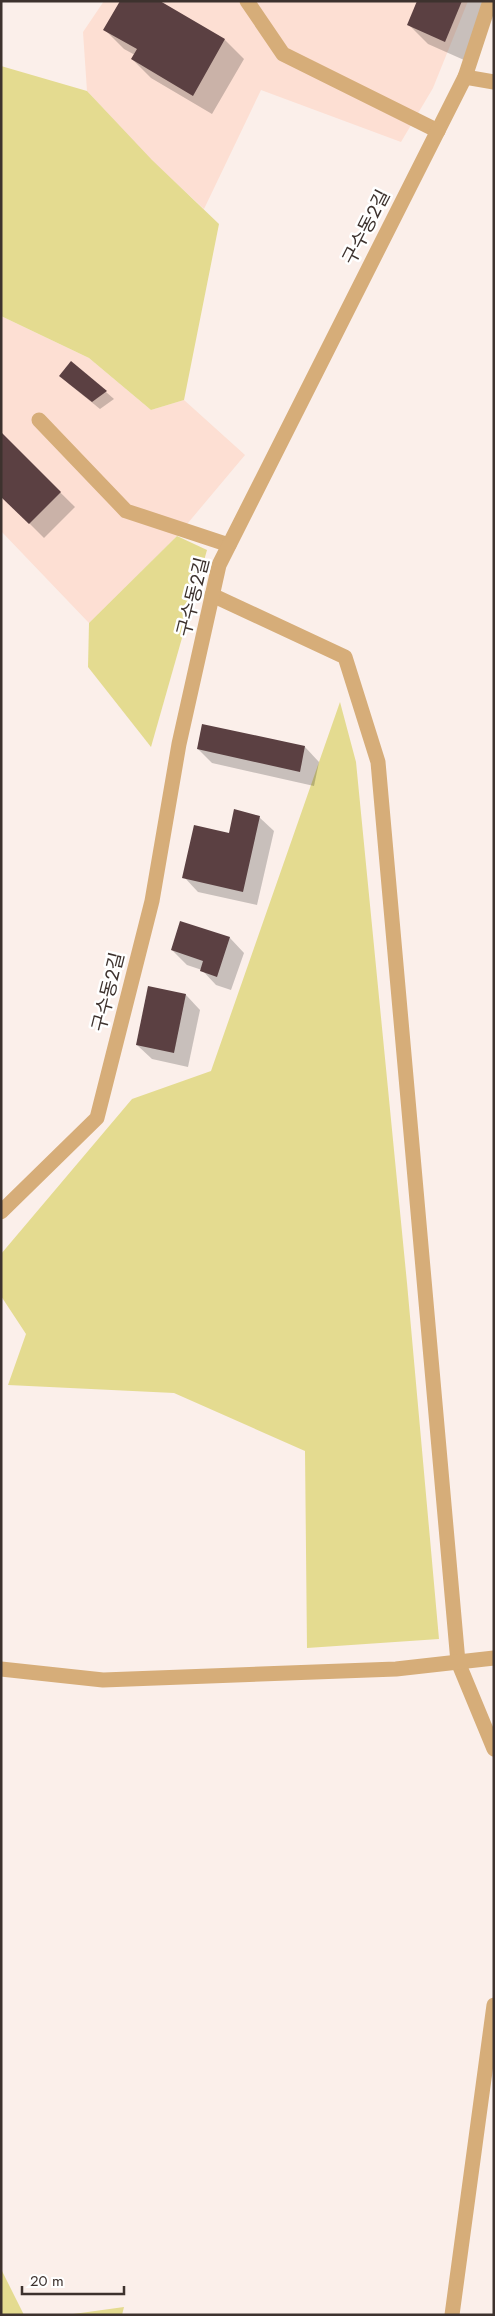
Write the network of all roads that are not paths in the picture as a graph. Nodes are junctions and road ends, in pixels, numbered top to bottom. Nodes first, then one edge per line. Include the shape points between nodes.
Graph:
1 (247, 1) edge
2 (490, 1) edge
3 (465, 77) junction
4 (494, 82) edge
5 (438, 130) junction
6 (39, 420) dead end
7 (229, 544) junction
8 (212, 595) junction
9 (1, 1212) edge
10 (494, 1658) edge
11 (458, 1662) junction
12 (1, 1669) edge
13 (494, 1750) edge
14 (494, 2005) edge
15 (452, 2315) edge

1 - 5 street via 284,54
2 - 3 street, 구수동2길
3 - 4 street
3 - 5 street, 구수동2길
5 - 7 street, 구수동2길
6 - 7 street via 126,510
7 - 8 street, 구수동2길 via 219,565
8 - 9 street, 구수동2길 via 179,744 152,901 97,1118
8 - 11 street via 345,657 378,762
10 - 11 street
11 - 12 street via 396,1670 103,1680
11 - 13 street
14 - 15 street

